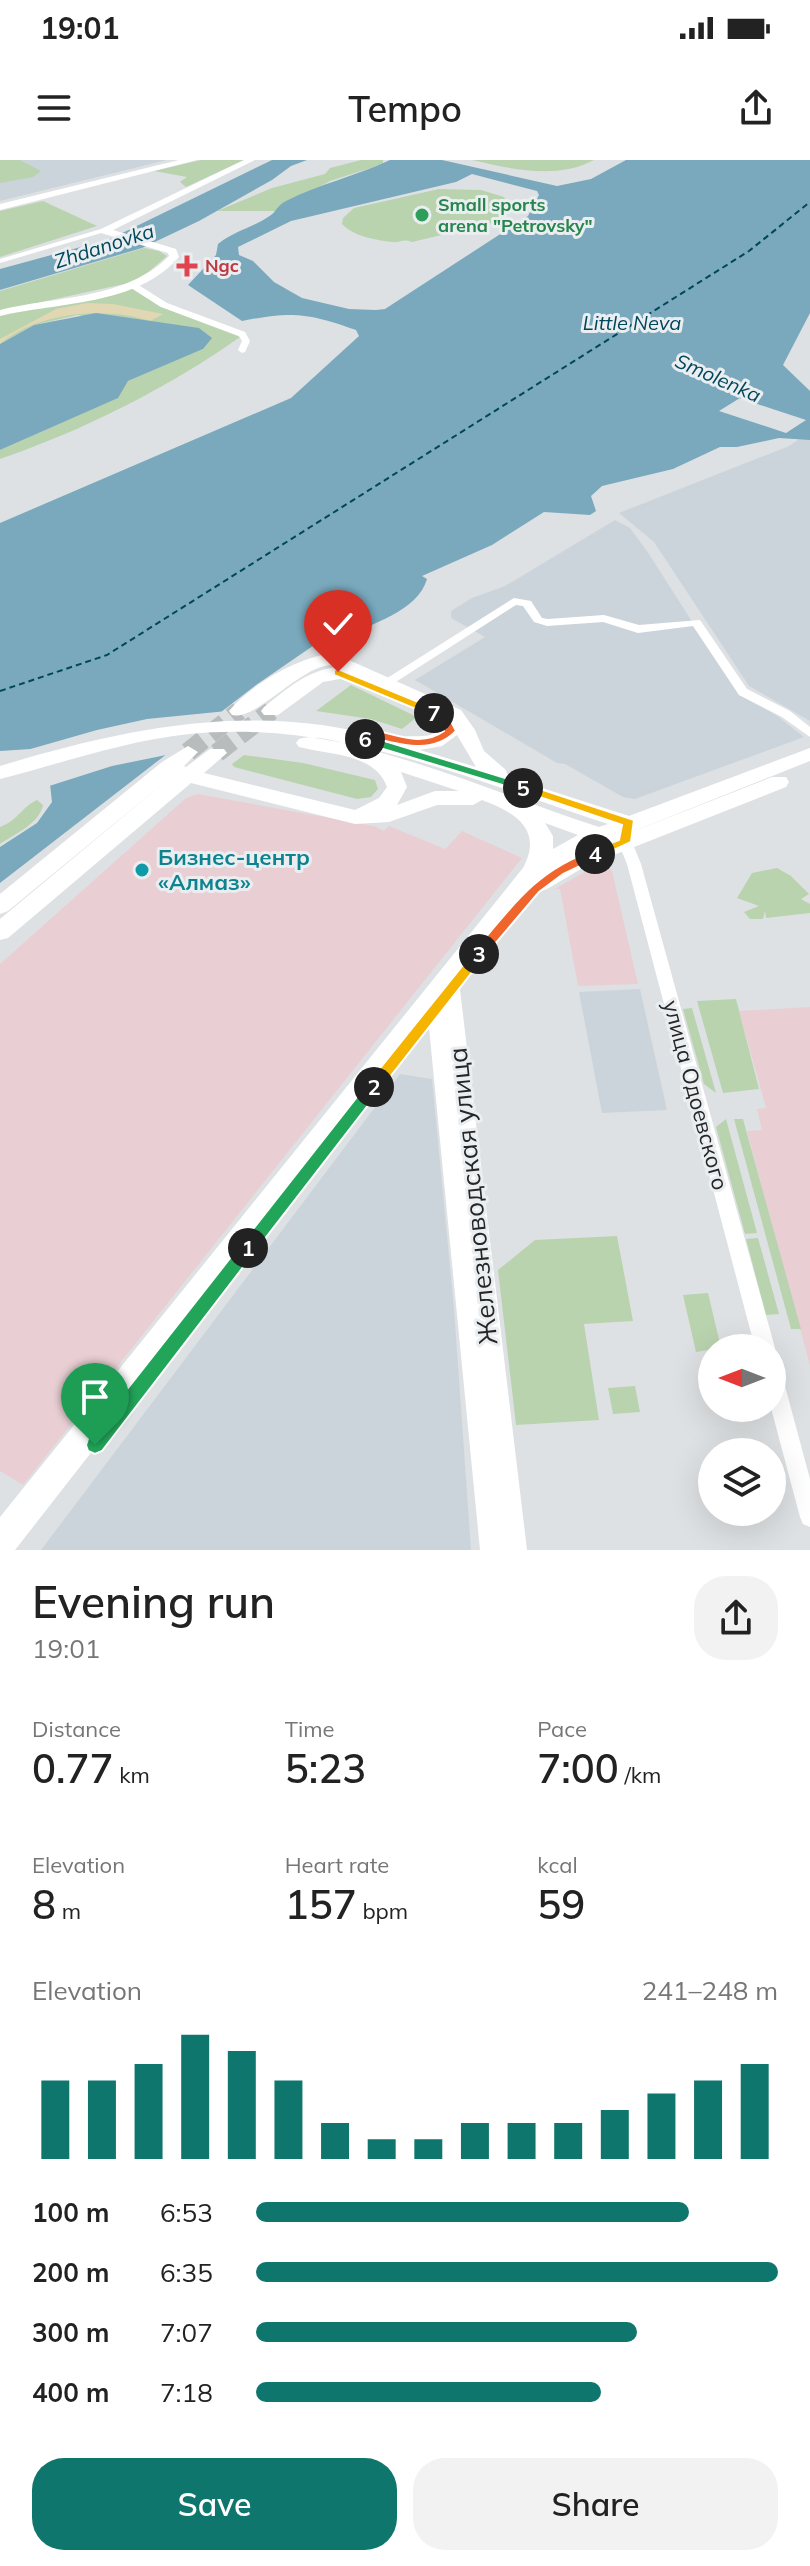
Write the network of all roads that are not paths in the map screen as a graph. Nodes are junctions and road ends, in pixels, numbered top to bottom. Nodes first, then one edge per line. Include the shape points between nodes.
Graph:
1 (181, 160) edge
2 (192, 160) edge
3 (251, 160) edge
4 (0, 206) edge
5 (108, 232) junction
6 (0, 261) edge
7 (134, 286) junction
8 (0, 313) edge
9 (242, 350) dead end
10 (322, 666) junction
11 (387, 682) junction
12 (239, 711) tunnel mouth
13 (271, 711) tunnel mouth
14 (810, 733) edge
15 (344, 742) junction
16 (810, 754) edge
17 (370, 757) junction
18 (185, 766) junction
19 (810, 770) edge
20 (0, 773) edge
21 (221, 777) junction
22 (0, 787) edge
23 (508, 797) junction
24 (627, 833) junction
25 (600, 835) junction
26 (531, 873) junction
27 (0, 906) edge
28 (0, 932) edge
29 (443, 993) junction
30 (426, 1040) junction
31 (761, 1334) edge
32 (785, 1422) edge
33 (810, 1517) edge
34 (0, 1543) edge
35 (12, 1550) edge
36 (494, 1550) edge
37 (513, 1550) edge

1 - 4 main road
2 - 4 main road
3 - 5 street
5 - 6 street
5 - 7 street via 172,251 172,260
7 - 8 street
7 - 9 street via 164,305 242,334
10 - 11 main road via 333,659
10 - 12 main road
10 - 13 main road
10 - 15 main road via 433,712 444,718 450,731 444,739 423,744 369,733
11 - 14 street via 514,601 527,603 538,620 547,623 604,618 638,629 696,622 743,692
11 - 23 main road via 454,714 476,757
15 - 17 main road
15 - 20 main road via 239,724 191,726 101,742
15 - 22 main road via 192,739 107,754
15 - 23 main road
16 - 24 main road
17 - 21 main road via 393,775 397,787 377,809 338,807
17 - 23 main road
18 - 21 main road
18 - 21 main road via 217,753 213,764
18 - 23 main road via 355,817 389,815 435,798
18 - 27 main road
18 - 28 main road
19 - 24 main road
23 - 24 main road
23 - 25 main road
23 - 26 main road via 543,837 543,854
24 - 25 main road
24 - 29 main road via 534,888
24 - 31 street, улица Одоевского
25 - 26 main road via 562,851
26 - 29 main road
29 - 30 main road
29 - 34 main road
29 - 37 street, Железноводская улица
30 - 35 main road
30 - 36 street, Железноводская улица
32 - 33 street

